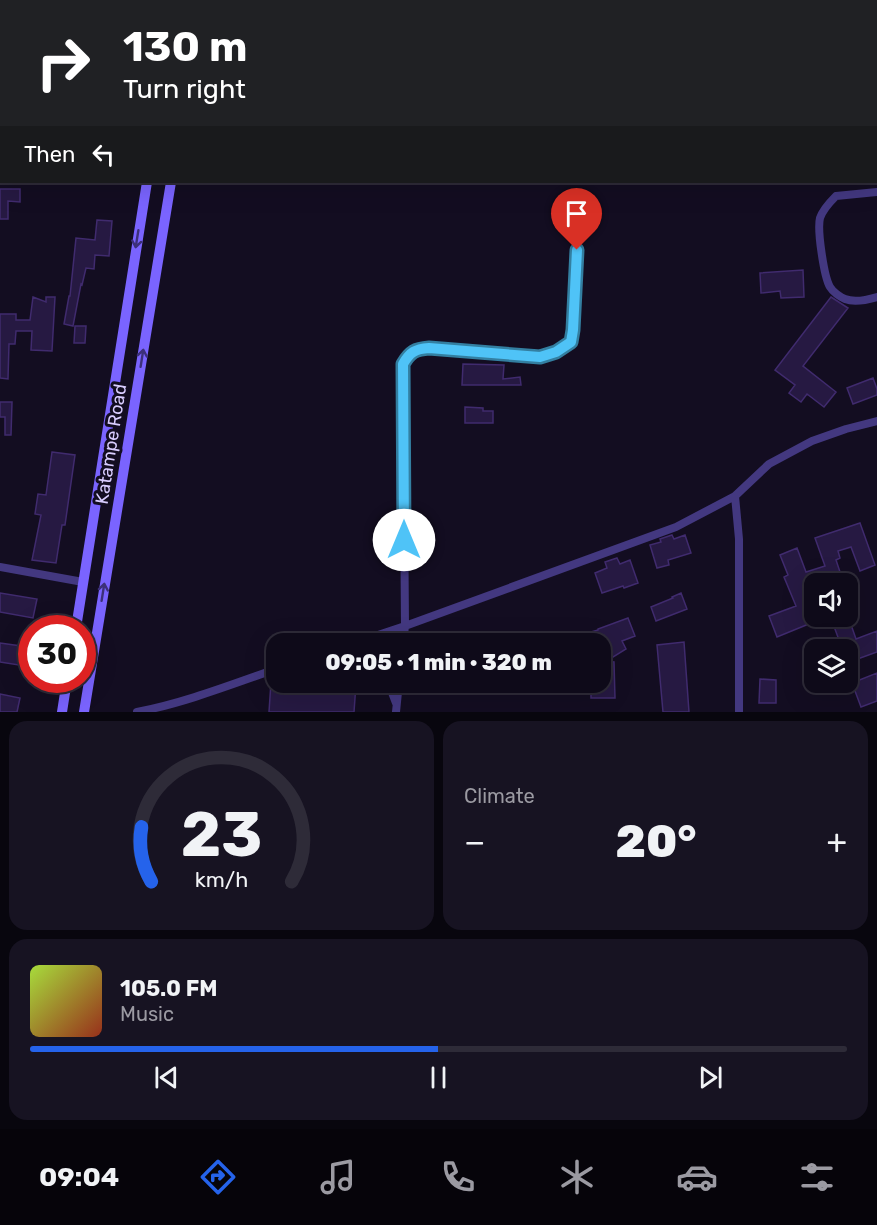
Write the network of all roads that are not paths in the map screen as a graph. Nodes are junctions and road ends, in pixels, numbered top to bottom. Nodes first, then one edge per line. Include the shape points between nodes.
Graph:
1 (147, 183) edge
2 (171, 183) edge
3 (877, 192) edge
4 (577, 250) dead end
5 (877, 297) edge
6 (877, 421) edge
7 (735, 496) junction
8 (0, 567) edge
9 (83, 582) junction
10 (78, 615) edge
11 (405, 626) junction
12 (386, 633) edge
13 (404, 633) edge
14 (266, 672) edge
15 (65, 693) edge
16 (391, 693) edge
17 (398, 693) edge
18 (396, 709) edge
19 (62, 712) edge
20 (84, 712) edge
21 (137, 712) edge
22 (739, 712) edge

1 -> 9 main road, Katampe Road
20 -> 2 main road, Katampe Road
3 - 5 street via 836,195 820,219 820,248 830,287 836,293 846,300
4 - 11 street via 571,342 556,352 540,357 429,348 417,349 403,364
6 - 7 street via 812,441 769,464
7 - 11 street via 676,527
7 - 22 street via 739,539
8 - 9 street
9 - 10 main road, Katampe Road
11 - 12 street
11 - 13 street
14 - 21 street
15 - 19 main road
16 - 18 street
17 - 18 street

